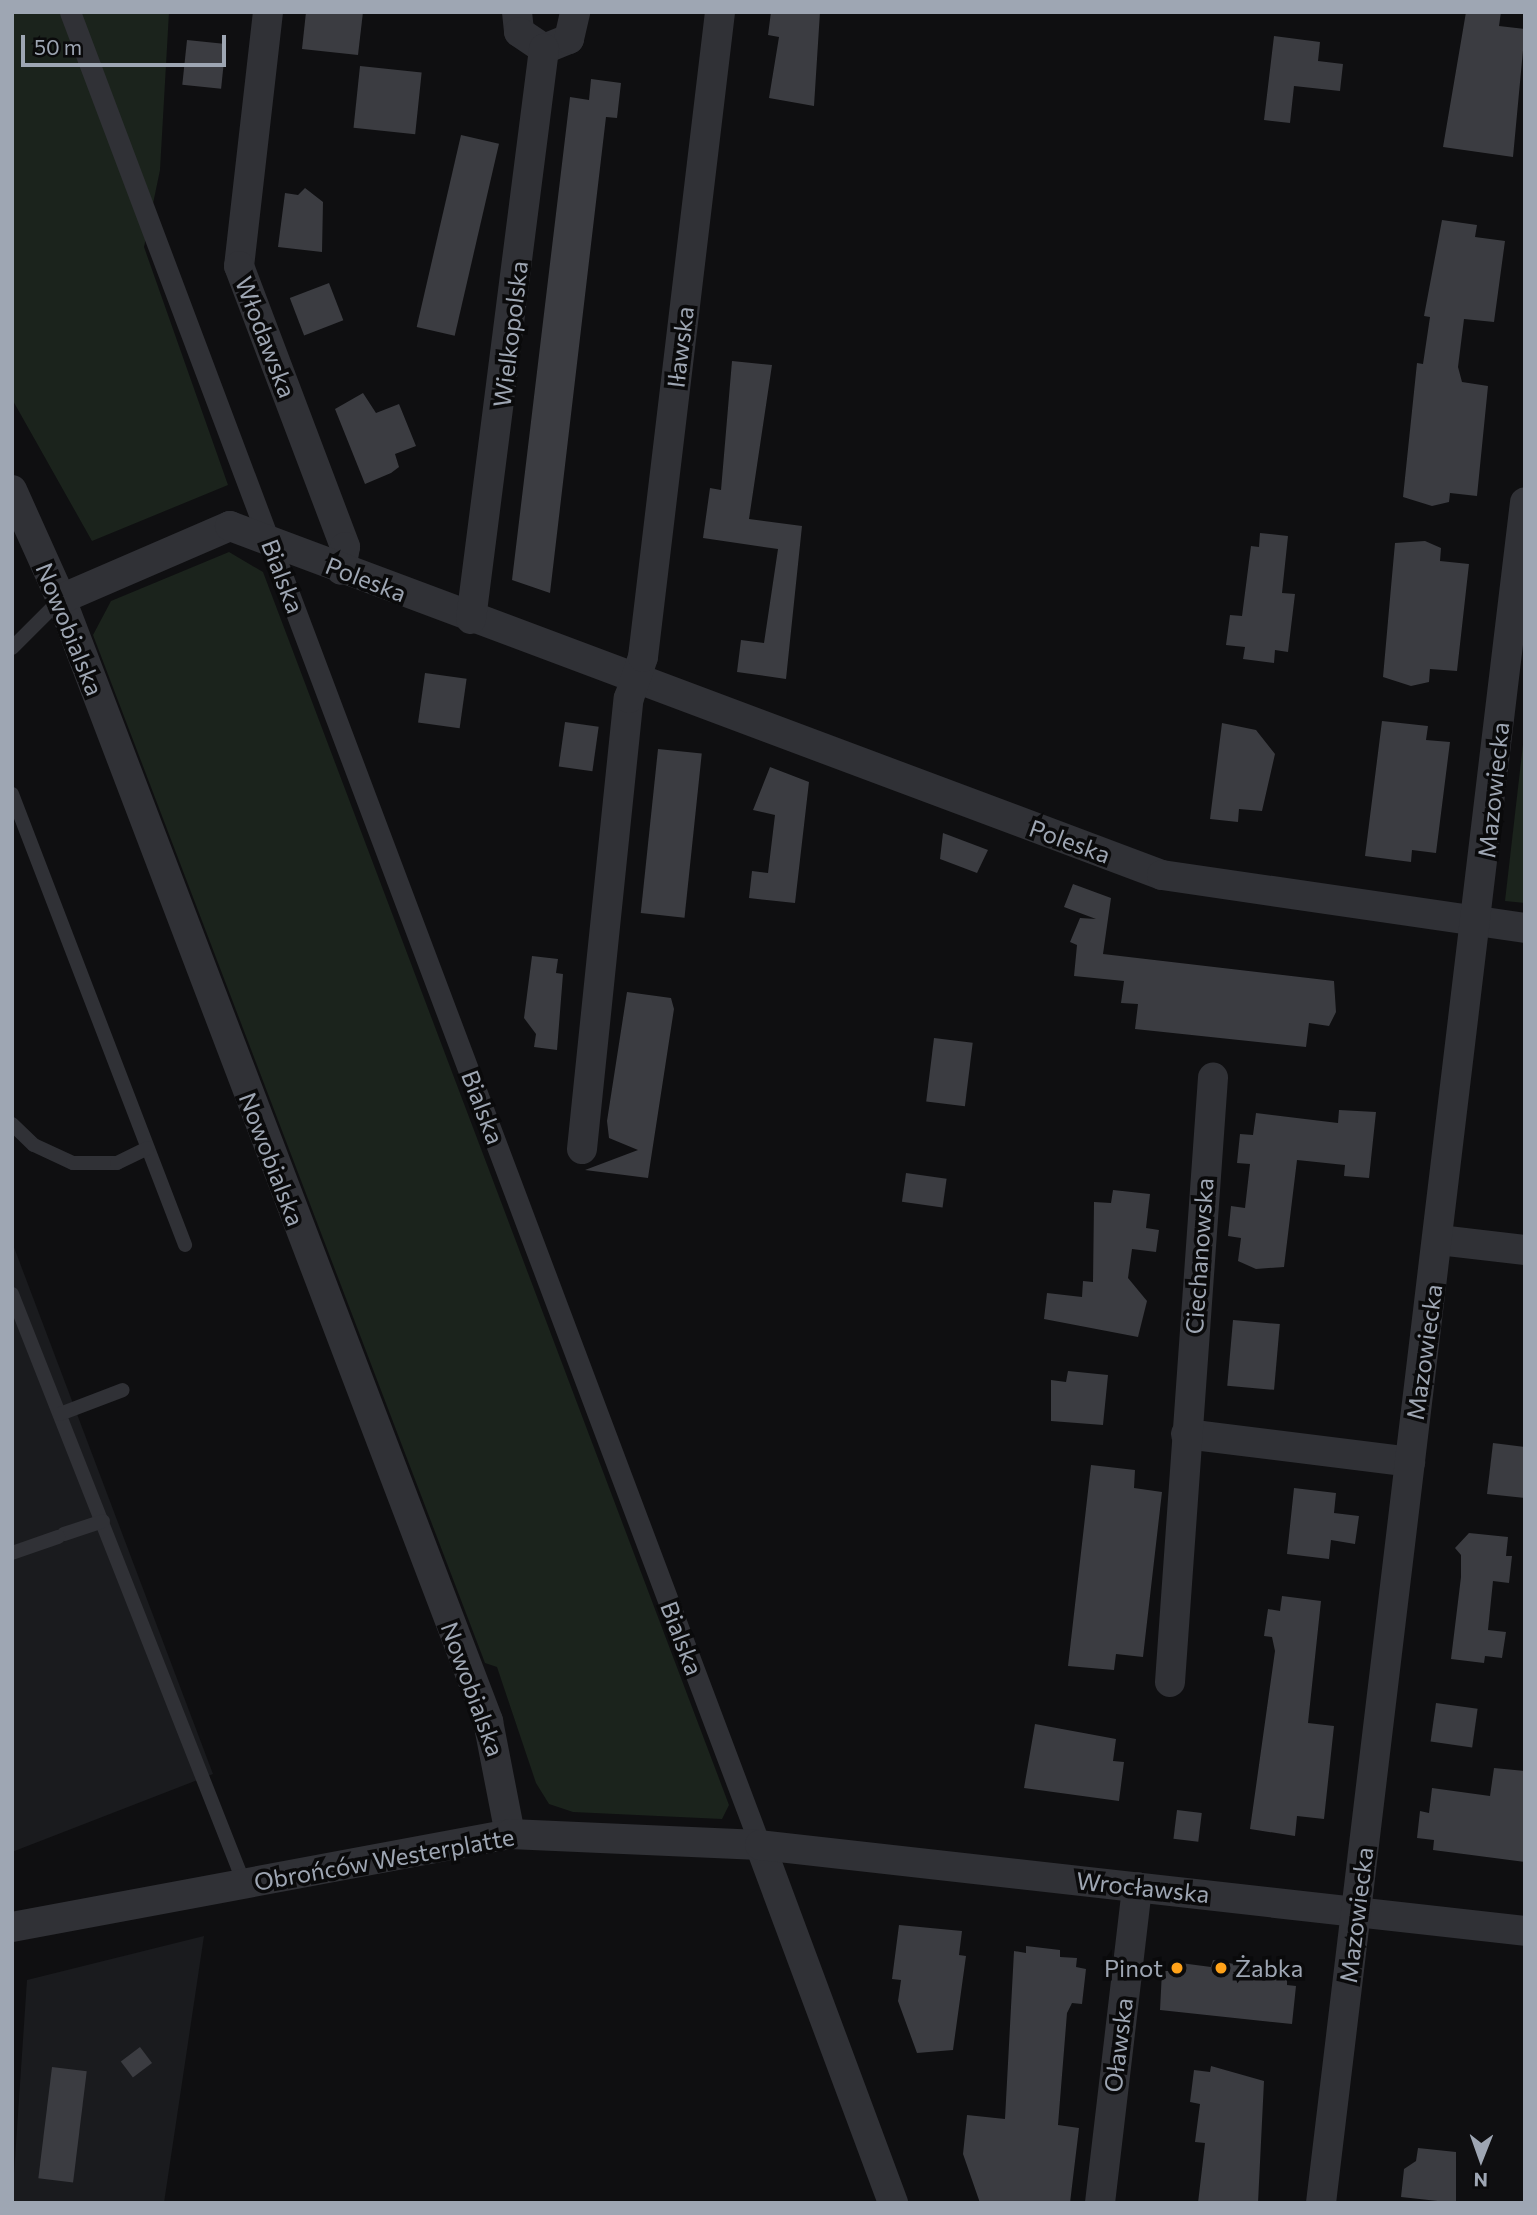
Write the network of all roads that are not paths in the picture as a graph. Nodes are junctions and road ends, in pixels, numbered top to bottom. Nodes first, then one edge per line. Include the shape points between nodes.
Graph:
1 (70, 12) edge
2 (268, 12) edge
3 (517, 12) edge
4 (575, 12) edge
5 (720, 12) edge
6 (544, 49) junction
7 (12, 490) edge
8 (1525, 502) edge
9 (270, 540) junction
10 (341, 570) junction
11 (61, 599) junction
12 (471, 619) junction
13 (12, 648) edge
14 (635, 681) junction
15 (12, 794) edge
16 (1478, 923) junction
17 (1525, 928) edge
18 (1213, 1078) dead end
19 (12, 1124) edge
20 (148, 1148) junction
21 (582, 1149) dead end
22 (1439, 1240) junction
23 (185, 1245) dead end
24 (1525, 1250) edge
25 (12, 1294) edge
26 (123, 1390) dead end
27 (60, 1414) junction
28 (1186, 1434) junction
29 (1409, 1462) junction
30 (103, 1521) junction
31 (12, 1553) edge
32 (1170, 1682) dead end
33 (510, 1834) junction
34 (760, 1845) junction
35 (244, 1883) junction
36 (1138, 1887) junction
37 (1357, 1912) junction
38 (12, 1927) edge
39 (1525, 1931) edge
40 (893, 2203) edge
41 (1100, 2203) edge
42 (1321, 2203) edge

1 - 9 street, Bialska
2 - 10 street, Włodawska via 239,266 345,547
3 - 6 street via 519,32
4 - 6 street via 569,39
5 - 14 street, Iławska
6 - 12 street, Wielkopolska
7 - 11 street, Nowobialska
8 - 16 street, Mazowiecka
9 - 10 street, Poleska
9 - 11 street, Poleska via 230,526
9 - 34 street, Bialska
10 - 12 street, Poleska
11 - 13 lane
11 - 33 street, Nowobialska via 488,1721
12 - 14 street, Poleska
14 - 16 street, Poleska via 1162,875
14 - 21 street
15 - 20 lane
16 - 17 street, Poleska
16 - 22 street, Mazowiecka
18 - 28 street, Ciechanowska
19 - 20 lane via 34,1145 73,1163 117,1163
20 - 23 lane
22 - 24 street
22 - 29 street, Mazowiecka
25 - 27 lane
26 - 27 lane
27 - 30 lane
28 - 29 street
28 - 32 street, Ciechanowska
29 - 37 street, Mazowiecka
30 - 31 lane
30 - 35 lane
33 - 34 street, Obrońców Westerplatte
33 - 35 street, Obrońców Westerplatte
34 - 36 street, Wrocławska
34 - 40 street, Bialska
35 - 38 street, Obrońców Westerplatte
36 - 37 street, Wrocławska
36 - 41 street, Oławska
37 - 39 street, Wrocławska
37 - 42 street, Mazowiecka

